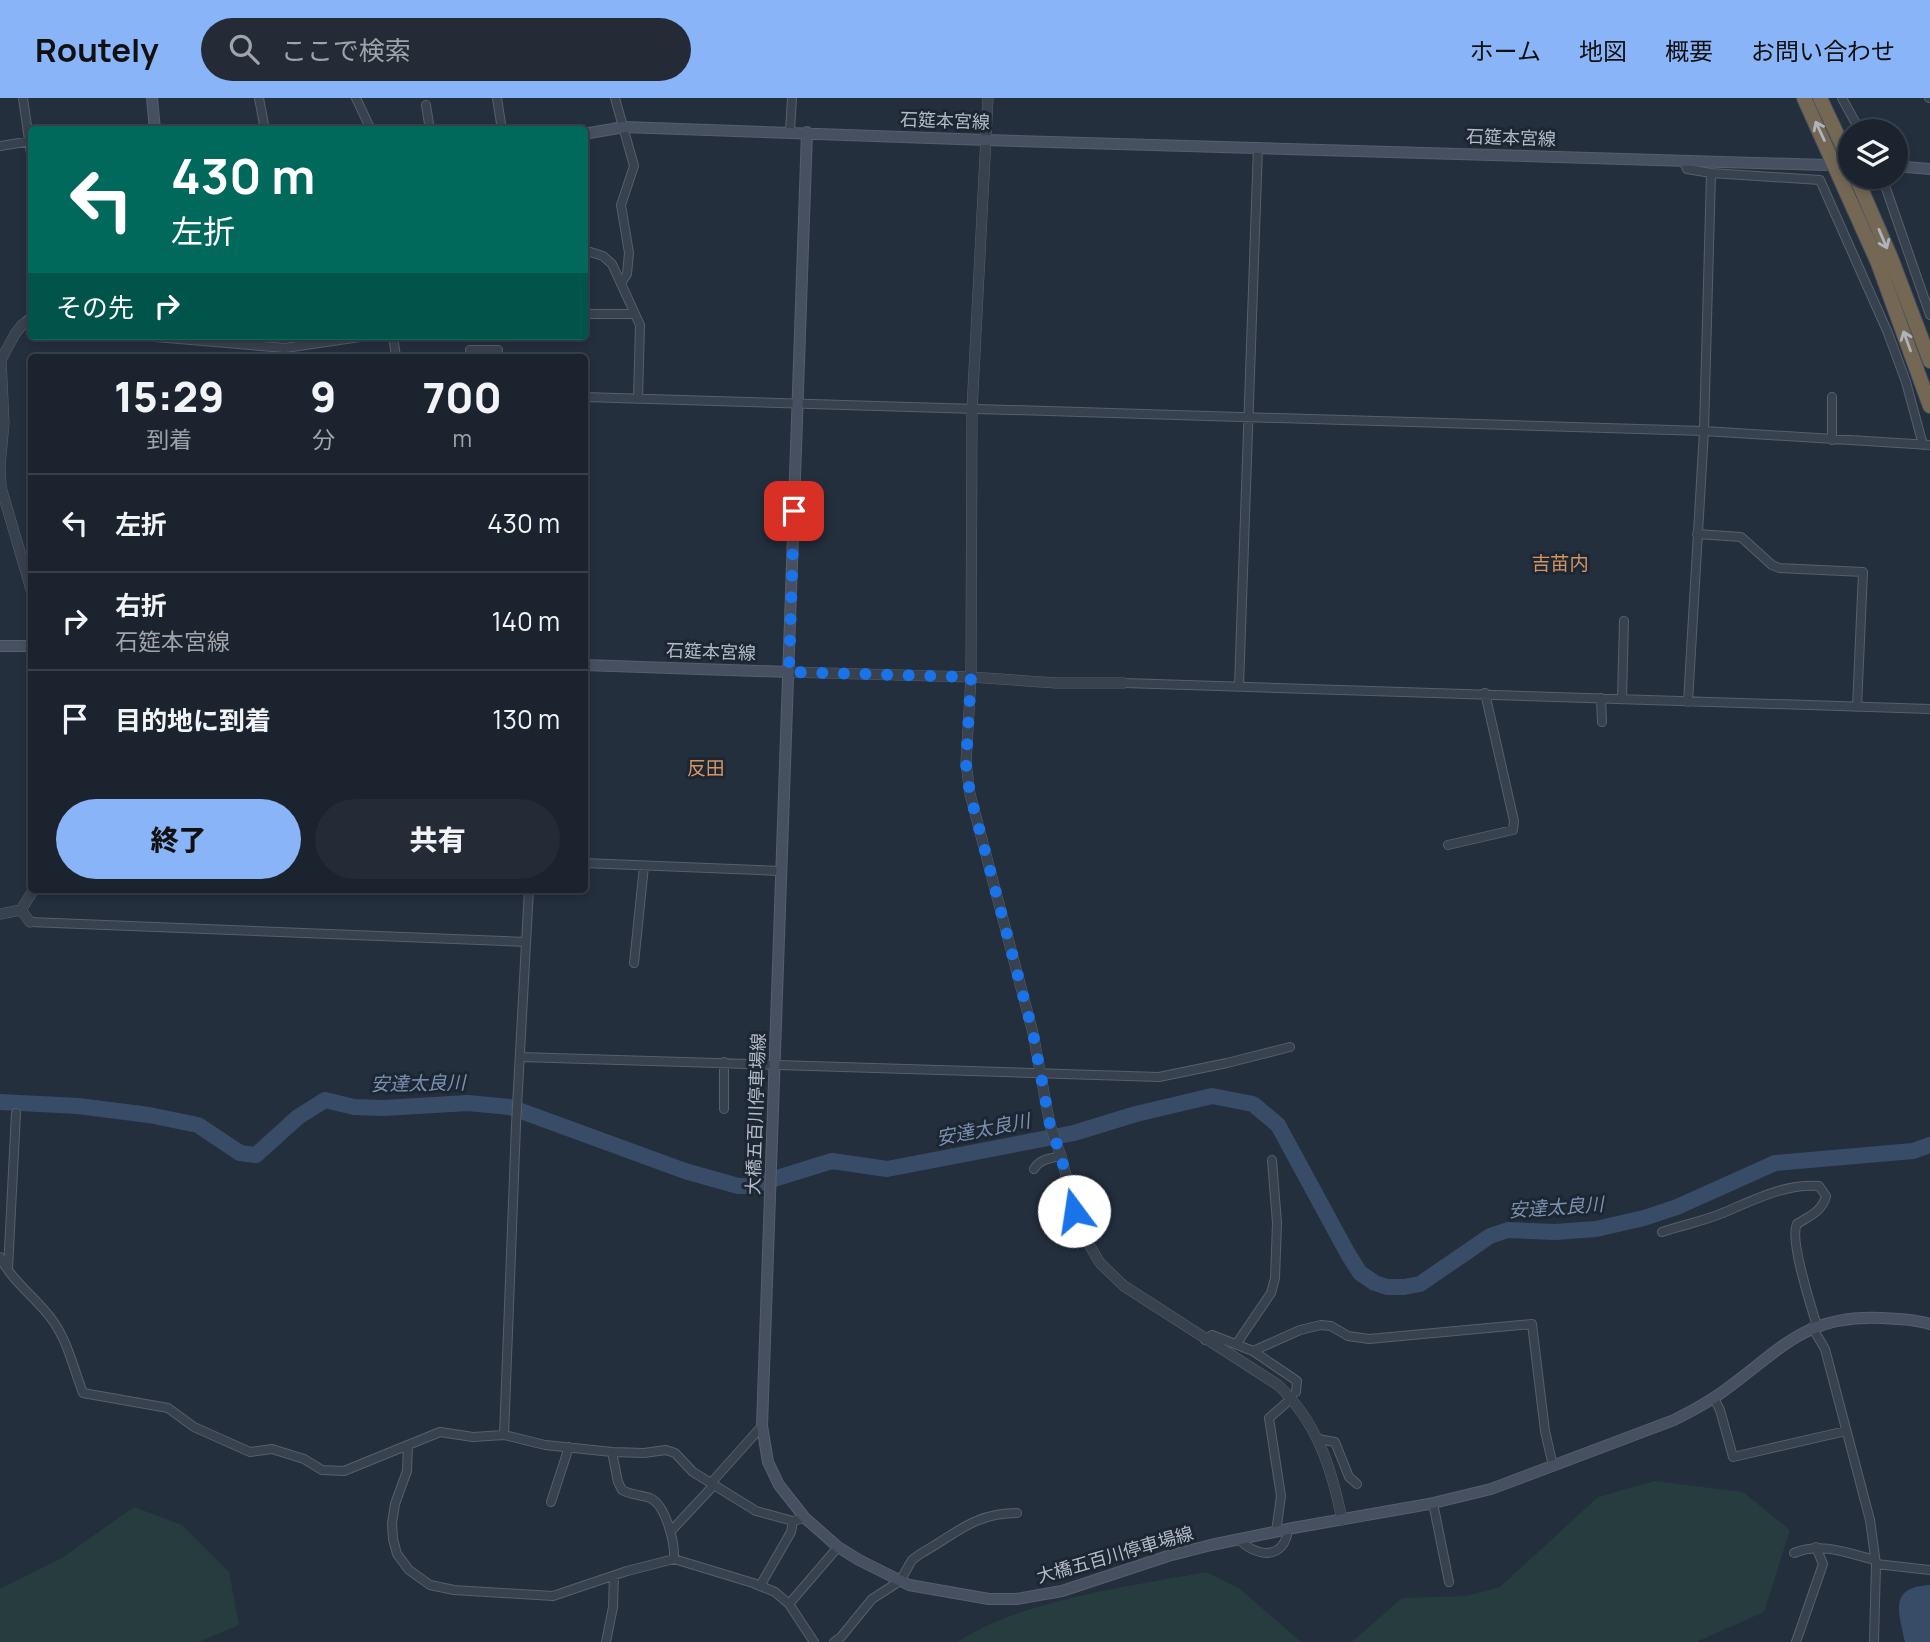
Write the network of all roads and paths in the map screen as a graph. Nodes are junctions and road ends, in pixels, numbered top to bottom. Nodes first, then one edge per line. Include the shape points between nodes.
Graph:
1 (23, 98) edge
2 (152, 98) edge
3 (259, 98) edge
4 (356, 98) edge
5 (497, 98) edge
6 (615, 98) edge
7 (792, 98) edge
8 (988, 98) edge
9 (1804, 98) edge
10 (1820, 98) edge
11 (1842, 98) edge
12 (426, 105) dead end
13 (1853, 119) edge
14 (155, 126) edge
15 (264, 126) edge
16 (369, 126) edge
17 (429, 126) edge
18 (501, 126) edge
19 (624, 127) junction
20 (28, 129) edge
21 (790, 131) junction
22 (807, 132) junction
23 (588, 133) edge
24 (1838, 136) edge
25 (986, 140) junction
26 (28, 141) edge
27 (0, 146) edge
28 (1258, 147) junction
29 (1683, 160) junction
30 (1826, 165) dead end
31 (1908, 166) edge
32 (1928, 167) edge
33 (1711, 173) junction
34 (1861, 189) edge
35 (1886, 189) edge
36 (588, 251) edge
37 (621, 283) junction
38 (588, 314) edge
39 (635, 314) junction
40 (1930, 315) edge
41 (27, 325) edge
42 (192, 340) edge
43 (340, 340) edge
44 (470, 350) dead end
45 (493, 352) edge
46 (1, 360) edge
47 (1930, 361) edge
48 (588, 397) edge
49 (1832, 397) dead end
50 (638, 399) junction
51 (797, 404) junction
52 (1930, 406) edge
53 (972, 410) junction
54 (1250, 417) junction
55 (1788, 426) dead end
56 (1704, 431) junction
57 (1785, 436) junction
58 (1832, 440) junction
59 (1927, 445) edge
60 (1697, 534) junction
61 (28, 579) edge
62 (1624, 621) dead end
63 (0, 646) edge
64 (28, 646) edge
65 (588, 665) edge
66 (789, 672) junction
67 (971, 677) junction
68 (1124, 683) joint
69 (1240, 686) junction
70 (1485, 693) junction
71 (1601, 698) junction
72 (1622, 699) junction
73 (1688, 702) junction
74 (1857, 707) junction
75 (1930, 709) edge
76 (1601, 722) dead end
77 (1448, 845) dead end
78 (588, 863) edge
79 (644, 866) junction
80 (780, 871) junction
81 (32, 893) edge
82 (530, 893) edge
83 (21, 910) junction
84 (0, 914) edge
85 (30, 922) joint
86 (526, 942) junction
87 (634, 963) dead end
88 (1290, 1047) dead end
89 (522, 1057) junction
90 (724, 1062) junction
91 (775, 1063) junction
92 (1041, 1071) junction
93 (724, 1109) dead end
94 (16, 1113) dead end
95 (1059, 1154) junction
96 (1272, 1160) dead end
97 (1034, 1169) dead end
98 (1662, 1232) dead end
99 (0, 1258) edge
100 (8, 1272) junction
101 (1930, 1324) edge
102 (1814, 1326) junction
103 (1205, 1340) junction
104 (1237, 1343) junction
105 (1253, 1351) junction
106 (1296, 1392) dead end
107 (1714, 1398) junction
108 (1284, 1404) dead end
109 (762, 1426) junction
110 (1846, 1431) junction
111 (504, 1435) junction
112 (1318, 1439) junction
113 (408, 1445) junction
114 (569, 1447) junction
115 (612, 1452) junction
116 (1553, 1466) junction
117 (713, 1484) junction
118 (1357, 1484) dead end
119 (551, 1502) dead end
120 (1433, 1503) junction
121 (1017, 1513) dead end
122 (805, 1518) junction
123 (1342, 1520) junction
124 (793, 1521) junction
125 (1288, 1529) junction
126 (671, 1531) junction
127 (1276, 1532) junction
128 (1239, 1539) junction
129 (838, 1547) junction
130 (1816, 1547) junction
131 (1794, 1553) dead end
132 (674, 1559) junction
133 (1875, 1562) junction
134 (1930, 1570) edge
135 (614, 1576) junction
136 (900, 1581) junction
137 (1450, 1583) dead end
138 (760, 1586) junction
139 (789, 1604) junction
140 (811, 1641) edge
141 (606, 1642) edge
142 (834, 1642) edge
143 (1797, 1642) edge
144 (1874, 1642) edge

1 - 20 street
2 - 14 main road
3 - 15 street
4 - 16 street
5 - 18 street
6 - 19 street
7 - 21 street
8 - 25 street
52 -> 9 highway via 1878,264
10 - 24 highway
11 - 13 street
12 - 17 street
19 - 21 main road
19 - 23 main road
19 - 37 street via 634,166 621,205 629,253
21 - 22 main road
22 - 25 main road, 石筵本宮線
22 - 51 main road
25 - 28 main road, 石筵本宮線
25 - 53 street
26 - 27 street
28 - 29 main road, 石筵本宮線
28 - 54 street
29 - 30 main road, 石筵本宮線
29 - 33 street via 1687,169
31 - 32 main road
33 - 56 street
33 - 59 street via 1821,180 1888,333
34 -> 47 highway
35 - 40 street
36 - 37 street via 612,264
37 - 39 street
38 - 39 street
39 - 50 street via 640,333
41 - 46 street via 15,334
42 - 43 street via 285,348
44 - 45 street
46 - 61 street via 1,487
48 - 50 street
49 - 58 street
50 - 51 street
51 - 53 street
51 - 66 main road
53 - 54 street
53 - 67 street
54 - 56 street
54 - 69 street
55 - 57 street
56 - 57 street
56 - 60 street
57 - 58 street
58 - 59 street
60 - 73 street
60 - 74 street via 1741,537 1779,568 1863,572
62 - 72 street
63 - 64 main road
65 - 66 main road, 石筵本宮線
66 - 67 street
66 - 80 main road, 大橋五百川停車場線
67 - 68 street
67 - 92 street via 966,764 970,794
68 - 69 street
69 - 70 street
70 - 71 street
70 - 77 street via 1513,830
71 - 72 street
71 - 76 street
72 - 73 street
73 - 74 street
74 - 75 street
78 - 79 street
79 - 80 street
79 - 87 street
80 - 91 main road, 大橋五百川停車場線
81 - 83 street
82 - 86 street
83 - 84 street
83 - 85 street
85 - 86 street
86 - 89 street
88 - 92 street via 1159,1077
89 - 90 street
89 - 111 street
90 - 91 street
90 - 93 street
91 - 92 street
91 - 109 main road, 大橋五百川停車場線
92 - 95 street
94 - 100 street
95 - 97 street
95 - 103 street via 1079,1225 1100,1263 1124,1286
96 - 104 street via 1275,1278 1271,1293
98 - 102 street via 1792,1187 1819,1186 1826,1196 1824,1202 1815,1214 1797,1224 1794,1235
99 - 100 street
100 - 113 street via 53,1321 83,1393 168,1408 194,1427 250,1452 272,1449 330,1472 344,1471
101 - 102 main road, 大橋五百川停車場線 via 1861,1317
102 - 107 main road, 大橋五百川停車場線 via 1769,1354
102 - 110 street via 1825,1349
103 - 104 street via 1212,1335
103 - 112 street via 1278,1385 1301,1408
104 - 105 street
105 - 106 street via 1297,1381
105 - 116 street via 1321,1325 1369,1339 1532,1324
107 - 110 street via 1733,1457
107 - 116 main road, 大橋五百川停車場線 via 1674,1420
108 - 127 street via 1269,1418 1280,1496
109 - 117 street
109 - 122 main road, 大橋五百川停車場線 via 774,1476
110 - 133 street via 1870,1520
111 - 113 street via 440,1432
111 - 114 street
112 - 118 street via 1335,1442 1349,1478
112 - 123 street
113 - 135 street via 407,1471 395,1504 393,1539 397,1554 420,1579 454,1590 553,1596
114 - 115 street
114 - 119 street
115 - 117 street via 666,1450
115 - 126 street via 622,1490 651,1499
116 - 120 main road, 大橋五百川停車場線 via 1491,1489
117 - 124 street via 756,1511
117 - 126 street
120 - 123 main road, 大橋五百川停車場線
120 - 137 street
121 - 136 street via 997,1513 972,1522 912,1560
122 - 124 street
122 - 129 main road, 大橋五百川停車場線
123 - 125 main road, 大橋五百川停車場線
124 - 138 street
125 - 127 main road, 大橋五百川停車場線
125 - 128 street via 1286,1542 1264,1554 1252,1552
126 - 132 street
127 - 128 main road, 大橋五百川停車場線
128 - 136 main road, 大橋五百川停車場線 via 1168,1556 1062,1591 1016,1599 978,1597
129 - 136 main road, 大橋五百川停車場線
129 - 139 street
130 - 131 street
130 - 133 street
130 - 143 street via 1823,1564
132 - 135 street
132 - 138 street
133 - 134 street
133 - 144 street
135 - 141 street
136 - 142 street via 872,1600
138 - 139 street
139 - 140 street

